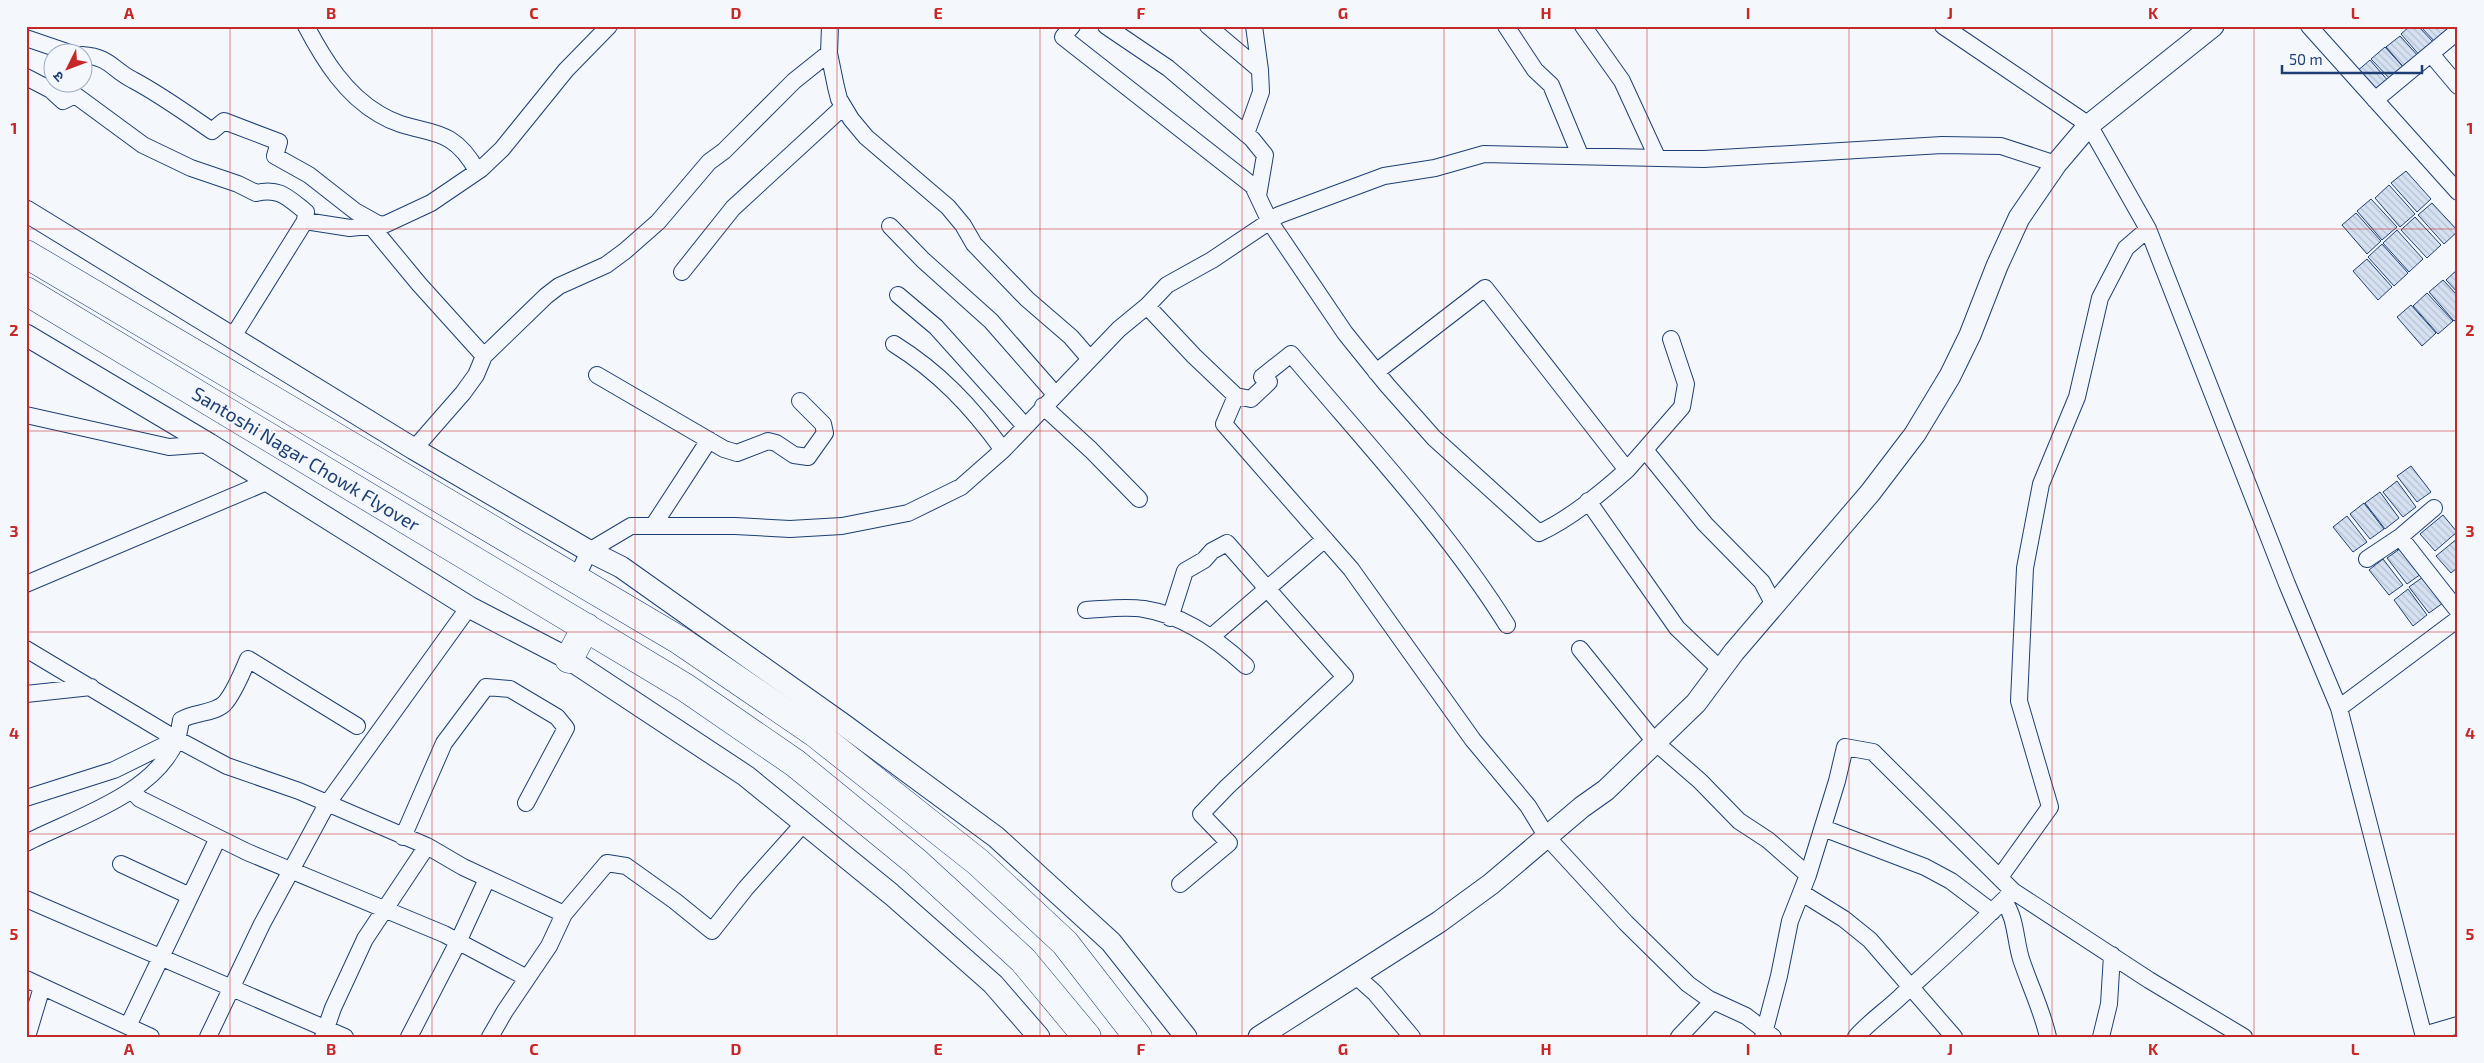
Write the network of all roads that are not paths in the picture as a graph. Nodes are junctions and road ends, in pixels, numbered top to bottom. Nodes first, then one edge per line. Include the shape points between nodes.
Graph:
1 (306, 26) edge
2 (610, 26) edge
3 (830, 26) edge
4 (1072, 26) edge
5 (1106, 26) edge
6 (1208, 26) edge
7 (1254, 26) edge
8 (1506, 26) edge
9 (1583, 26) edge
10 (1943, 26) edge
11 (2213, 26) edge
12 (2309, 26) edge
13 (2458, 31) edge
14 (26, 38) edge
15 (42, 43) edge
16 (829, 53) junction
17 (2431, 54) junction
18 (92, 56) edge
19 (1260, 70) junction
20 (26, 78) edge
21 (2458, 86) edge
22 (2375, 100) junction
23 (843, 107) junction
24 (2089, 125) junction
25 (1246, 134) junction
26 (1580, 155) junction
27 (1657, 157) junction
28 (2056, 164) junction
29 (477, 171) junction
30 (2458, 192) edge
31 (1258, 196) junction
32 (26, 211) edge
33 (305, 221) junction
34 (1270, 222) junction
35 (375, 225) junction
36 (890, 226) dead end
37 (2148, 229) junction
38 (37, 260) edge
39 (682, 272) dead end
40 (29, 293) edge
41 (898, 295) dead end
42 (1147, 306) junction
43 (26, 335) edge
44 (232, 338) junction
45 (1671, 339) dead end
46 (894, 344) dead end
47 (484, 356) junction
48 (1090, 359) junction
49 (1376, 372) junction
50 (597, 375) dead end
51 (1055, 394) junction
52 (1236, 396) junction
53 (800, 401) dead end
54 (1043, 406) junction
55 (26, 415) edge
56 (1025, 426) junction
57 (709, 440) junction
58 (208, 444) junction
59 (414, 449) junction
60 (1003, 450) junction
61 (1645, 450) junction
62 (1627, 470) junction
63 (269, 481) junction
64 (1139, 499) dead end
65 (1588, 501) junction
66 (2434, 508) dead end
67 (653, 526) junction
68 (2400, 537) junction
69 (1325, 539) junction
70 (589, 551) junction
71 (2367, 559) dead end
72 (576, 579) junction
73 (26, 584) edge
74 (1267, 589) junction
75 (1774, 605) junction
76 (469, 606) junction
77 (1086, 610) dead end
78 (2458, 612) edge
79 (1170, 618) junction
80 (2458, 619) edge
81 (1508, 625) dead end
82 (586, 627) junction
83 (1211, 637) junction
84 (26, 649) edge
85 (1580, 649) dead end
86 (569, 659) junction
87 (1246, 666) dead end
88 (1721, 670) junction
89 (91, 687) junction
90 (26, 694) edge
91 (2339, 708) junction
92 (357, 726) dead end
93 (177, 739) junction
94 (1655, 742) junction
95 (132, 791) junction
96 (26, 798) edge
97 (526, 803) dead end
98 (327, 804) junction
99 (804, 823) junction
100 (1823, 828) junction
101 (403, 837) junction
102 (1547, 837) junction
103 (218, 838) junction
104 (26, 843) edge
105 (427, 846) junction
106 (121, 864) dead end
107 (290, 869) junction
108 (1808, 875) junction
109 (2000, 877) junction
110 (487, 879) junction
111 (1180, 884) dead end
112 (1802, 893) junction
113 (190, 896) junction
114 (26, 899) edge
115 (2003, 901) junction
116 (386, 909) junction
117 (564, 914) junction
118 (458, 942) junction
119 (2112, 955) junction
120 (162, 957) junction
121 (1356, 976) junction
122 (527, 978) junction
123 (26, 979) edge
124 (42, 987) junction
125 (231, 987) junction
126 (1910, 988) junction
127 (1714, 1001) junction
128 (2458, 1025) edge
129 (128, 1026) junction
130 (325, 1033) edge
131 (1767, 1034) edge
132 (2424, 1036) edge
133 (27, 1037) edge
134 (151, 1037) edge
135 (208, 1037) edge
136 (345, 1037) edge
137 (408, 1037) edge
138 (490, 1037) edge
139 (1039, 1037) edge
140 (1087, 1037) edge
141 (1138, 1037) edge
142 (1186, 1037) edge
143 (1259, 1037) edge
144 (1412, 1037) edge
145 (1679, 1037) edge
146 (1856, 1037) edge
147 (1954, 1037) edge
148 (2048, 1037) edge
149 (2101, 1037) edge
150 (2244, 1037) edge

1 - 29 street via 333,72 357,99 379,115 450,139 468,153
2 - 29 street via 566,70 502,149
3 - 16 street
4 - 31 street via 1063,37 1201,143 1253,186
5 - 25 street via 1168,68
6 - 19 street
7 - 19 street
8 - 26 street via 1535,70 1552,85
9 - 27 street via 1622,81
10 - 24 street
11 - 24 street
12 - 22 street
13 - 17 street
14 - 15 street
16 - 23 street
16 - 47 street via 709,162 658,222 626,251 606,265 559,286
17 - 21 street
17 - 22 street
18 - 35 street via 108,61 212,131 224,121 279,142 275,156 309,175
19 - 25 street via 1261,92
20 - 33 street via 51,90 63,101 75,95 166,158 256,193 270,190 283,194 306,212
22 - 30 street
23 - 39 street via 733,208
23 - 48 street via 866,137 948,207 974,244
24 - 28 street
24 - 37 street
25 - 31 street via 1265,155
26 - 27 street
26 - 34 street via 1484,154 1435,168 1384,176 1279,215
27 - 28 street via 1704,158 1942,145 2001,146
28 - 75 street via 2018,218 1970,335 1915,434 1870,493
29 - 35 street via 431,203 386,224
31 - 34 street
32 - 44 street
33 - 35 street via 350,228
33 - 44 street
34 - 42 street via 1167,285
34 - 49 street via 1345,333
35 - 47 street via 413,277
36 - 51 street via 991,321
37 - 91 street via 2279,565
37 - 109 street via 2126,248 2100,298 2077,397 2041,484 2025,568 2018,701 2050,807
38 - 72 highway, Santoshi Nagar Chowk Flyover
40 - 82 highway, Santoshi Nagar Chowk Flyover
41 - 56 street via 936,327
42 - 48 street via 1119,328
42 - 52 street
43 - 58 street
44 - 59 street
45 - 61 street via 1686,384 1682,407
46 - 60 street via 914,356 954,391
47 - 59 street via 463,394
48 - 51 street
49 - 62 street via 1485,288
49 - 65 street via 1434,438 1539,533
50 - 57 street
51 - 54 street
52 - 69 street via 1224,424
52 - 81 street via 1251,399 1269,382 1262,377 1291,354 1453,548
53 - 57 street via 823,424 825,433 808,457 794,456 768,441 737,453
54 - 56 street
54 - 64 street
55 - 58 street via 168,447
56 - 60 street
57 - 67 street
58 - 63 street
59 - 70 street
60 - 67 street via 961,487 908,513 842,526 790,529
61 - 62 street
61 - 75 street via 1706,524 1762,582
62 - 65 street
63 - 73 street
63 - 76 street
65 - 88 street via 1678,628
66 - 68 street
67 - 70 street via 631,526
68 - 71 street
68 - 78 street
69 - 74 street
69 - 102 street via 1387,617 1472,740 1528,806
70 - 72 street
70 - 142 street via 621,567 996,837 1112,942
72 - 141 highway, Santoshi Nagar Chowk Flyover via 679,640 814,733 978,862 1065,943
74 - 79 street via 1227,543 1185,572
74 - 83 street
74 - 111 street via 1345,678 1201,814 1229,843
75 - 88 street
76 - 86 street
76 - 98 street
77 - 79 street via 1145,609
79 - 83 street
80 - 91 street
82 - 86 highway
82 - 140 highway, Santoshi Nagar Chowk Flyover via 686,688 795,763 915,861 1023,960
83 - 87 street
84 - 89 street
85 - 94 street
86 - 99 street via 746,776
88 - 94 street via 1696,703
89 - 90 street
89 - 93 street
91 - 132 street
92 - 93 street via 248,659 224,704 181,720
93 - 95 street via 159,766
93 - 96 street via 114,770
93 - 98 street via 226,766
94 - 102 street via 1606,790
94 - 108 street via 1700,781 1738,821 1768,840
95 - 103 street via 140,799
95 - 104 street
97 - 101 street via 566,728 557,718 510,688 486,687 444,743
98 - 101 street
98 - 107 street
99 - 117 street via 712,931 626,866 607,863
99 - 139 street via 993,984
100 - 108 street
100 - 109 street via 1845,747 1873,752
100 - 115 street
101 - 105 street
102 - 121 street via 1439,922
102 - 127 street via 1626,923 1688,984
103 - 107 street
103 - 113 street
105 - 110 street
105 - 116 street
106 - 113 street
107 - 116 street
107 - 125 street
108 - 112 street
109 - 115 street
110 - 117 street
110 - 118 street
112 - 126 street via 1870,940
112 - 131 street via 1790,921
113 - 120 street
114 - 120 street
115 - 119 street
115 - 126 street
115 - 148 street via 2011,911 2021,960 2035,992
116 - 118 street
116 - 130 street via 365,939
117 - 122 street via 549,946
118 - 122 street
118 - 137 street
119 - 149 street via 2109,1004
119 - 150 street
120 - 125 street
120 - 129 street
121 - 143 street
121 - 144 street
122 - 138 street
123 - 124 street
124 - 129 street
124 - 133 street
125 - 130 street
125 - 135 street
126 - 146 street
126 - 147 street
127 - 131 street via 1746,1016
127 - 145 street
128 - 132 street
129 - 134 street
130 - 136 street

